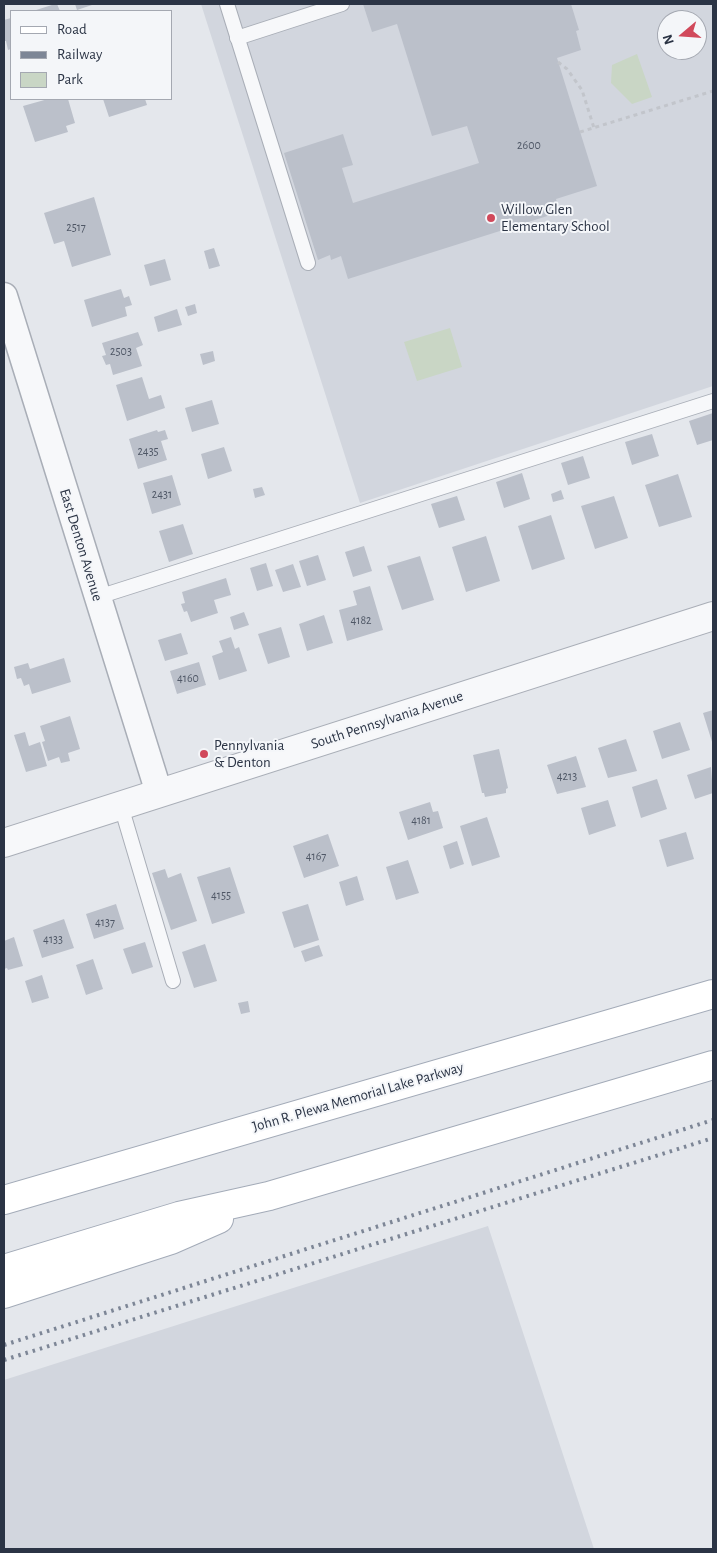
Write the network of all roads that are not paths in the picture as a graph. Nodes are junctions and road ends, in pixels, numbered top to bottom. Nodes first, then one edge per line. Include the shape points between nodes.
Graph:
1 (227, 4) edge
2 (342, 4) edge
3 (237, 38) junction
4 (308, 263) dead end
5 (4, 296) edge
6 (713, 401) edge
7 (98, 597) junction
8 (713, 616) edge
9 (159, 793) junction
10 (121, 806) junction
11 (4, 843) edge
12 (173, 980) dead end
13 (713, 994) edge
14 (713, 1065) edge
15 (269, 1196) junction
16 (4, 1200) edge
17 (4, 1269) edge
18 (4, 1294) edge

1 - 3 lane
2 - 3 lane
3 - 4 lane
5 - 7 street, East Denton Avenue
6 - 7 lane
7 - 9 street, East Denton Avenue
8 - 9 street, South Pennsylvania Avenue
9 - 10 street, South Pennsylvania Avenue
10 - 11 street, South Pennsylvania Avenue
10 - 12 lane
13 - 16 main road, John R. Plewa Memorial Lake Parkway
14 - 15 main road
15 - 17 main road via 179,1216
15 - 18 main road via 171,1240

